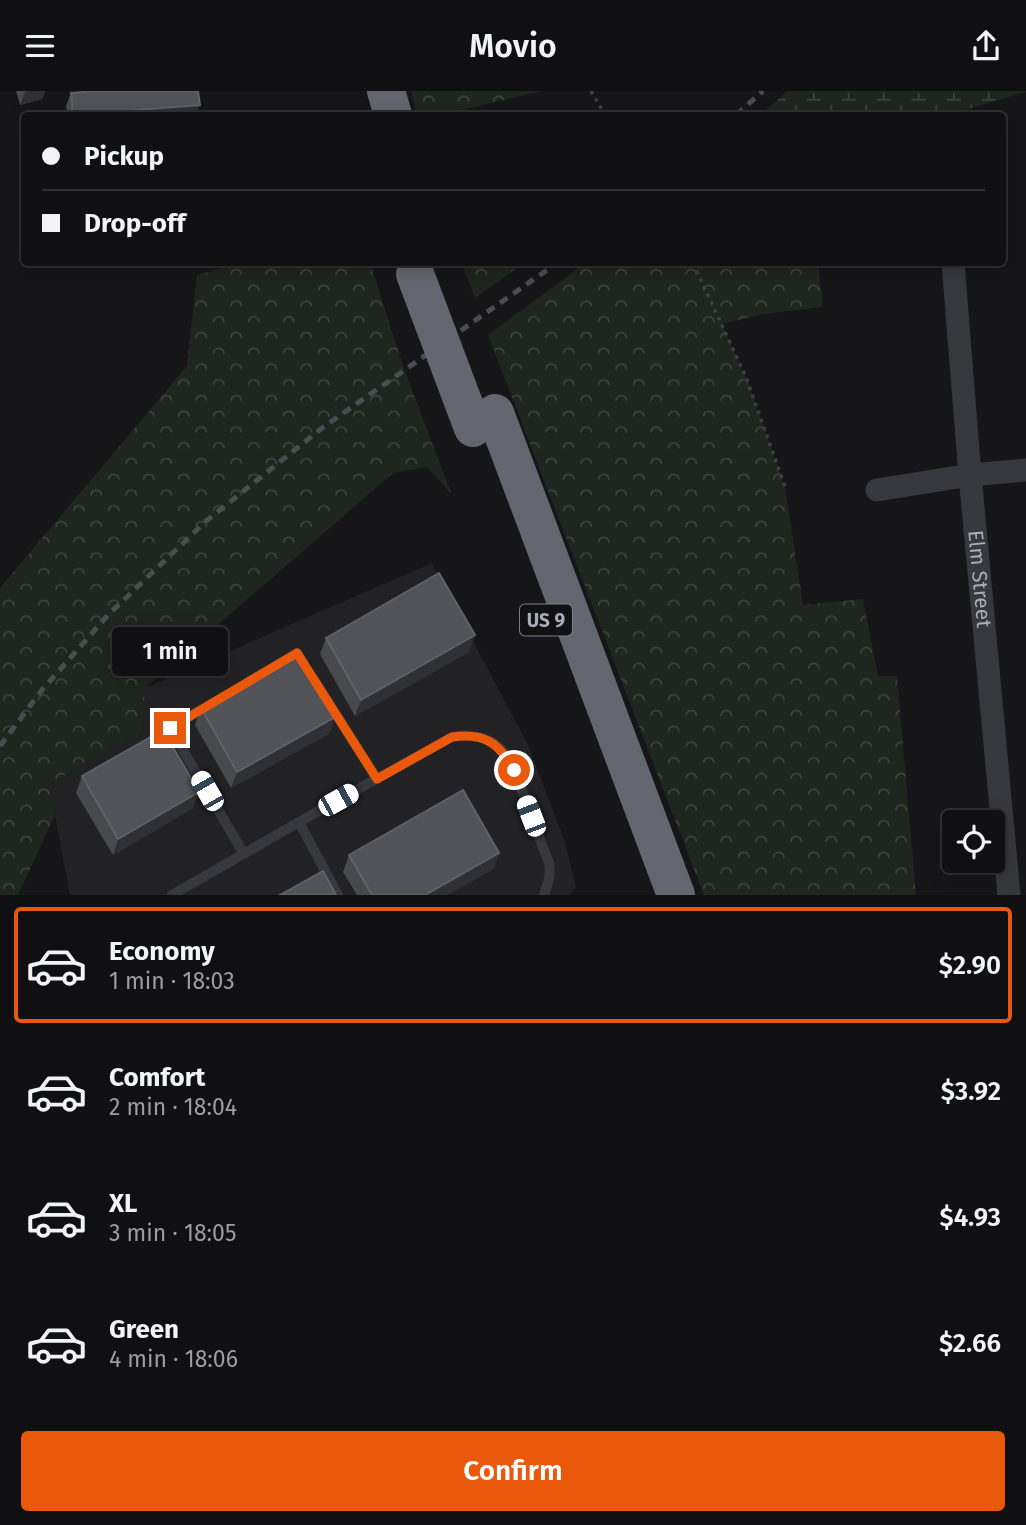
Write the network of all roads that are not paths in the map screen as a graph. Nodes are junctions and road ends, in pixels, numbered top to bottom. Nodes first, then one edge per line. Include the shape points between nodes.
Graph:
1 (360, 91) edge
2 (386, 91) edge
3 (366, 112) edge
4 (392, 112) edge
5 (422, 266) edge
6 (953, 266) edge
7 (1026, 470) edge
8 (970, 475) junction
9 (877, 490) dead end
10 (239, 687) edge
11 (216, 701) edge
12 (377, 779) junction
13 (630, 805) junction
14 (299, 822) junction
15 (244, 853) junction
16 (172, 895) edge
17 (338, 895) edge
18 (544, 895) edge
19 (650, 895) edge
20 (676, 895) edge
21 (1009, 895) edge

1 - 3 highway
2 - 4 highway
5 - 13 highway, US 9
6 - 8 street, Elm Street
7 - 8 street
8 - 9 street
8 - 21 street, Elm Street
10 - 12 lane via 297,653
11 - 15 lane via 170,728
12 - 14 lane
12 - 18 lane via 452,737 472,736 499,748 514,770 549,863
13 - 19 highway, US 9
13 - 20 highway, US 9
14 - 15 lane
14 - 17 lane
15 - 16 lane

